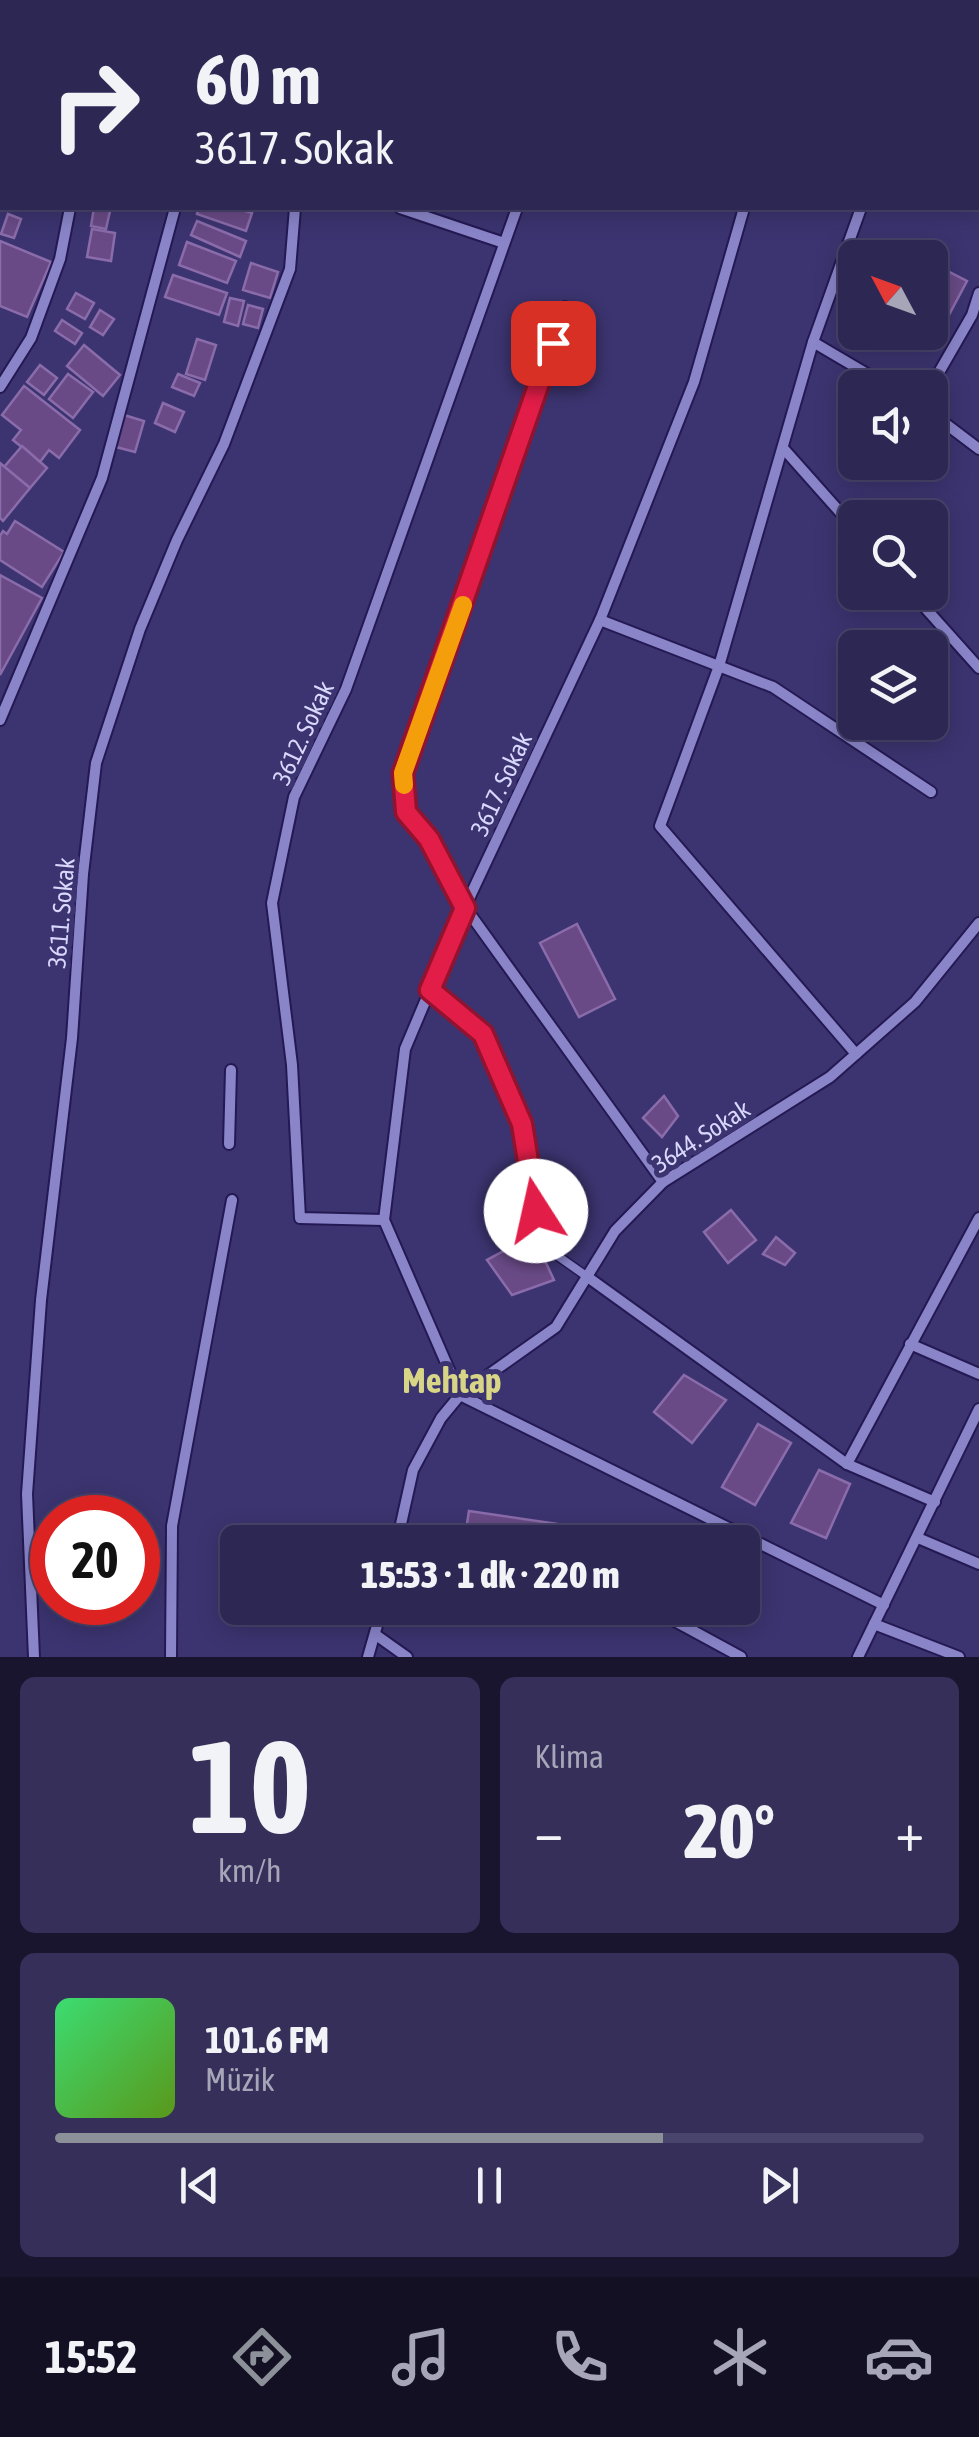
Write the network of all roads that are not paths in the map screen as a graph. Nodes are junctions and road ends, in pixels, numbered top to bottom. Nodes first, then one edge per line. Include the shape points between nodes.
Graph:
1 (70, 210) edge
2 (174, 210) edge
3 (295, 210) edge
4 (406, 210) edge
5 (516, 210) edge
6 (743, 210) edge
7 (860, 210) edge
8 (504, 243) junction
9 (979, 293) edge
10 (564, 307) dead end
11 (813, 342) junction
12 (860, 370) edge
13 (940, 370) edge
14 (0, 387) edge
15 (948, 426) edge
16 (783, 448) junction
17 (979, 449) edge
18 (838, 510) edge
19 (928, 610) edge
20 (600, 620) junction
21 (719, 666) junction
22 (979, 668) edge
23 (0, 720) edge
24 (931, 792) dead end
25 (465, 908) junction
26 (979, 923) edge
27 (430, 990) junction
28 (856, 1054) junction
29 (231, 1070) dead end
30 (229, 1144) dead end
31 (664, 1182) junction
32 (232, 1200) dead end
33 (979, 1218) edge
34 (384, 1220) junction
35 (589, 1278) junction
36 (910, 1344) junction
37 (979, 1374) edge
38 (460, 1395) junction
39 (979, 1409) edge
40 (847, 1464) junction
41 (935, 1502) junction
42 (400, 1525) edge
43 (918, 1538) junction
44 (979, 1564) edge
45 (884, 1606) junction
46 (874, 1624) junction
47 (378, 1625) edge
48 (681, 1625) edge
49 (376, 1634) junction
50 (34, 1657) edge
51 (171, 1657) edge
52 (368, 1657) edge
53 (406, 1657) edge
54 (740, 1657) edge
55 (858, 1657) edge
56 (959, 1657) edge

1 - 14 street via 32,338
2 - 23 street via 102,478
3 - 50 street, 3611. Sokak via 290,270 224,444 140,629 96,763 27,1494
4 - 8 street
5 - 8 street, 3612. Sokak
6 - 20 street, 3617. Sokak via 694,382
7 - 11 street
8 - 34 street, 3612. Sokak via 346,689 294,797 272,903 292,1065 300,1218
9 - 13 street
10 - 25 street via 403,773 406,812 429,839
11 - 12 street
11 - 16 street
15 - 17 street
16 - 18 street
16 - 21 street
19 - 22 street
20 - 21 street
20 - 25 street, 3617. Sokak
21 - 24 street via 773,687
21 - 28 street via 660,826
25 - 27 street, 3617. Sokak
25 - 31 street
26 - 28 street, 3644. Sokak via 915,1002
27 - 34 street, 3617. Sokak via 405,1049
27 - 35 lane via 483,1034 522,1124 536,1211 556,1254
28 - 31 street, 3644. Sokak
29 - 30 street
31 - 35 street, 3644. Sokak via 615,1231
32 - 51 street via 172,1526
33 - 36 street
34 - 38 street
35 - 38 street, 3644. Sokak via 556,1327
35 - 40 street
36 - 37 street
36 - 40 street
38 - 42 street via 413,1470
38 - 45 street
39 - 41 street
40 - 41 street
41 - 43 street
43 - 44 street
43 - 45 street
45 - 46 street
46 - 55 street
46 - 56 street
47 - 49 street
48 - 54 street
49 - 52 street
49 - 53 street

